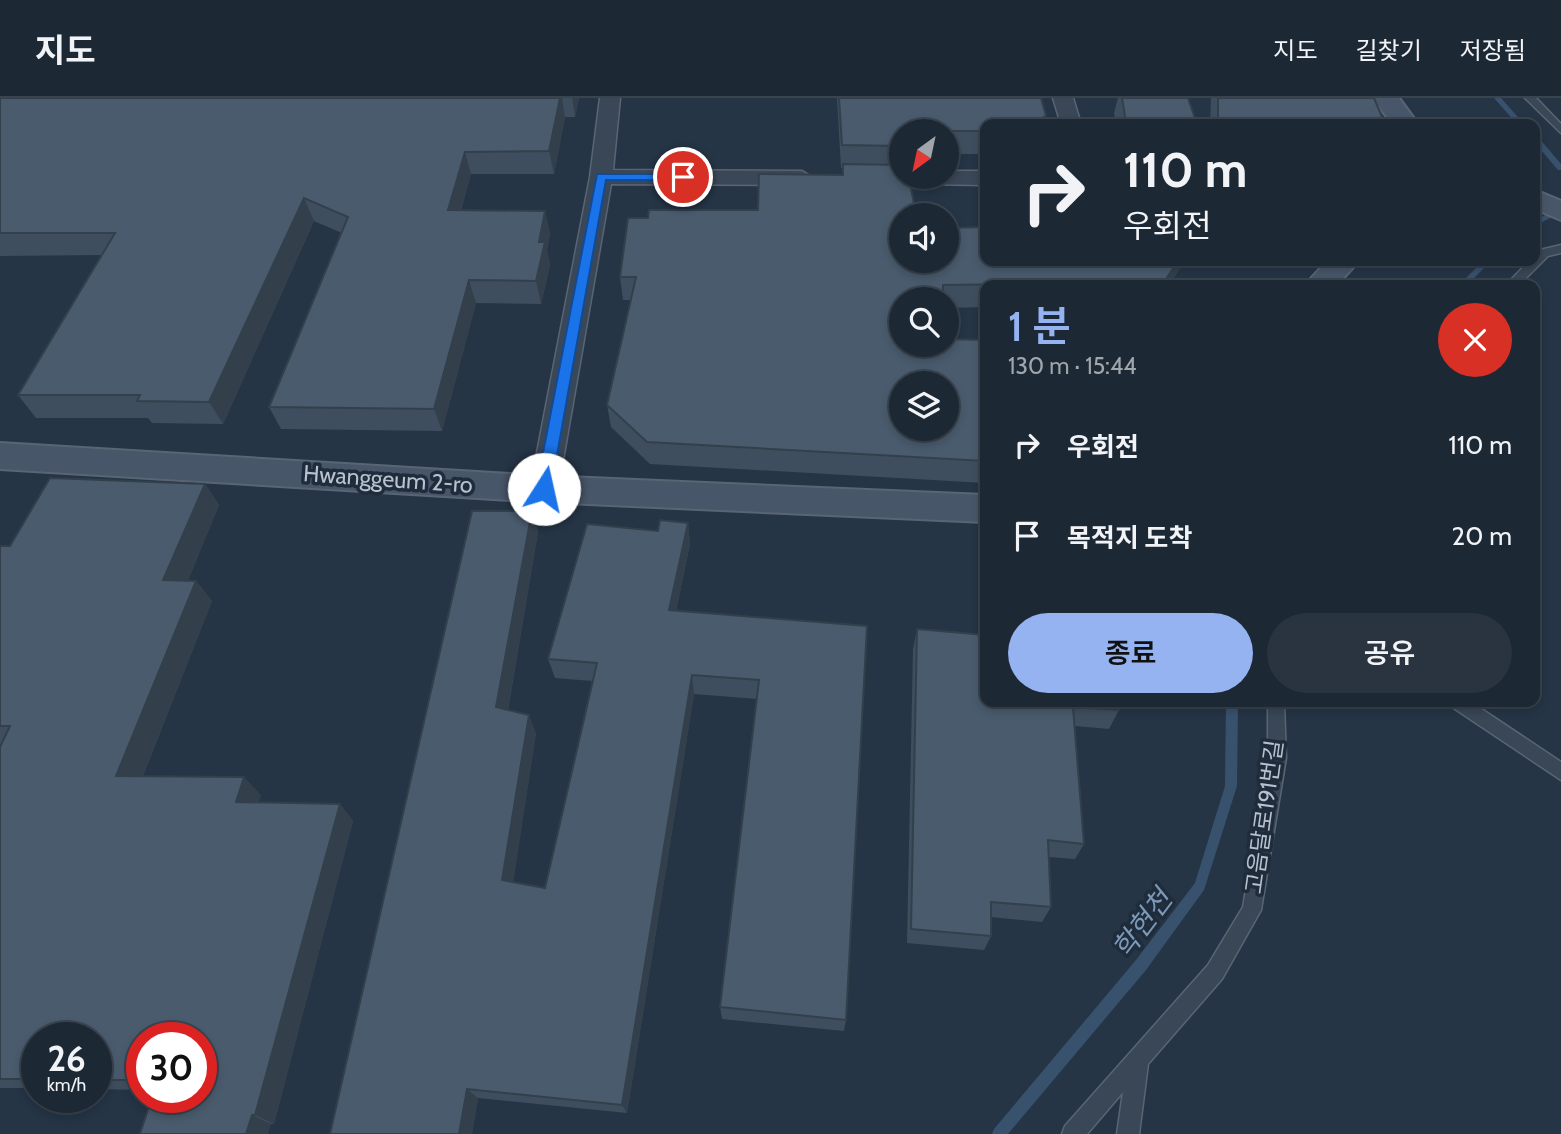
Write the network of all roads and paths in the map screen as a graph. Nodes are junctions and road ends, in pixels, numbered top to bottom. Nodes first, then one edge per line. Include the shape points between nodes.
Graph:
1 (610, 98) edge
2 (1063, 98) edge
3 (1386, 98) edge
4 (1530, 98) edge
5 (1069, 119) edge
6 (1401, 119) edge
7 (1561, 130) edge
8 (601, 177) junction
9 (820, 178) edge
10 (848, 178) edge
11 (980, 178) edge
12 (1561, 249) edge
13 (1540, 257) edge
14 (1339, 266) edge
15 (1531, 266) edge
16 (1325, 280) edge
17 (1517, 280) edge
18 (0, 456) edge
19 (544, 489) junction
20 (980, 509) edge
21 (1276, 707) edge
22 (1465, 707) edge
23 (1561, 772) edge
24 (1138, 1062) junction
25 (1073, 1134) edge
26 (1128, 1134) edge

1 - 8 street
2 - 5 street
3 - 6 street
4 - 7 lane
8 - 9 street
8 - 19 street
10 - 11 street
12 - 13 lane
14 - 16 street
15 - 17 lane
18 - 19 street, Hwanggeum 2-ro
19 - 20 street, Hwanggeum 2-ro
21 - 24 lane, 고음달로191번길 via 1277,758 1252,910 1215,972
22 - 23 lane
24 - 25 lane, 고음달로191번길
24 - 26 lane

